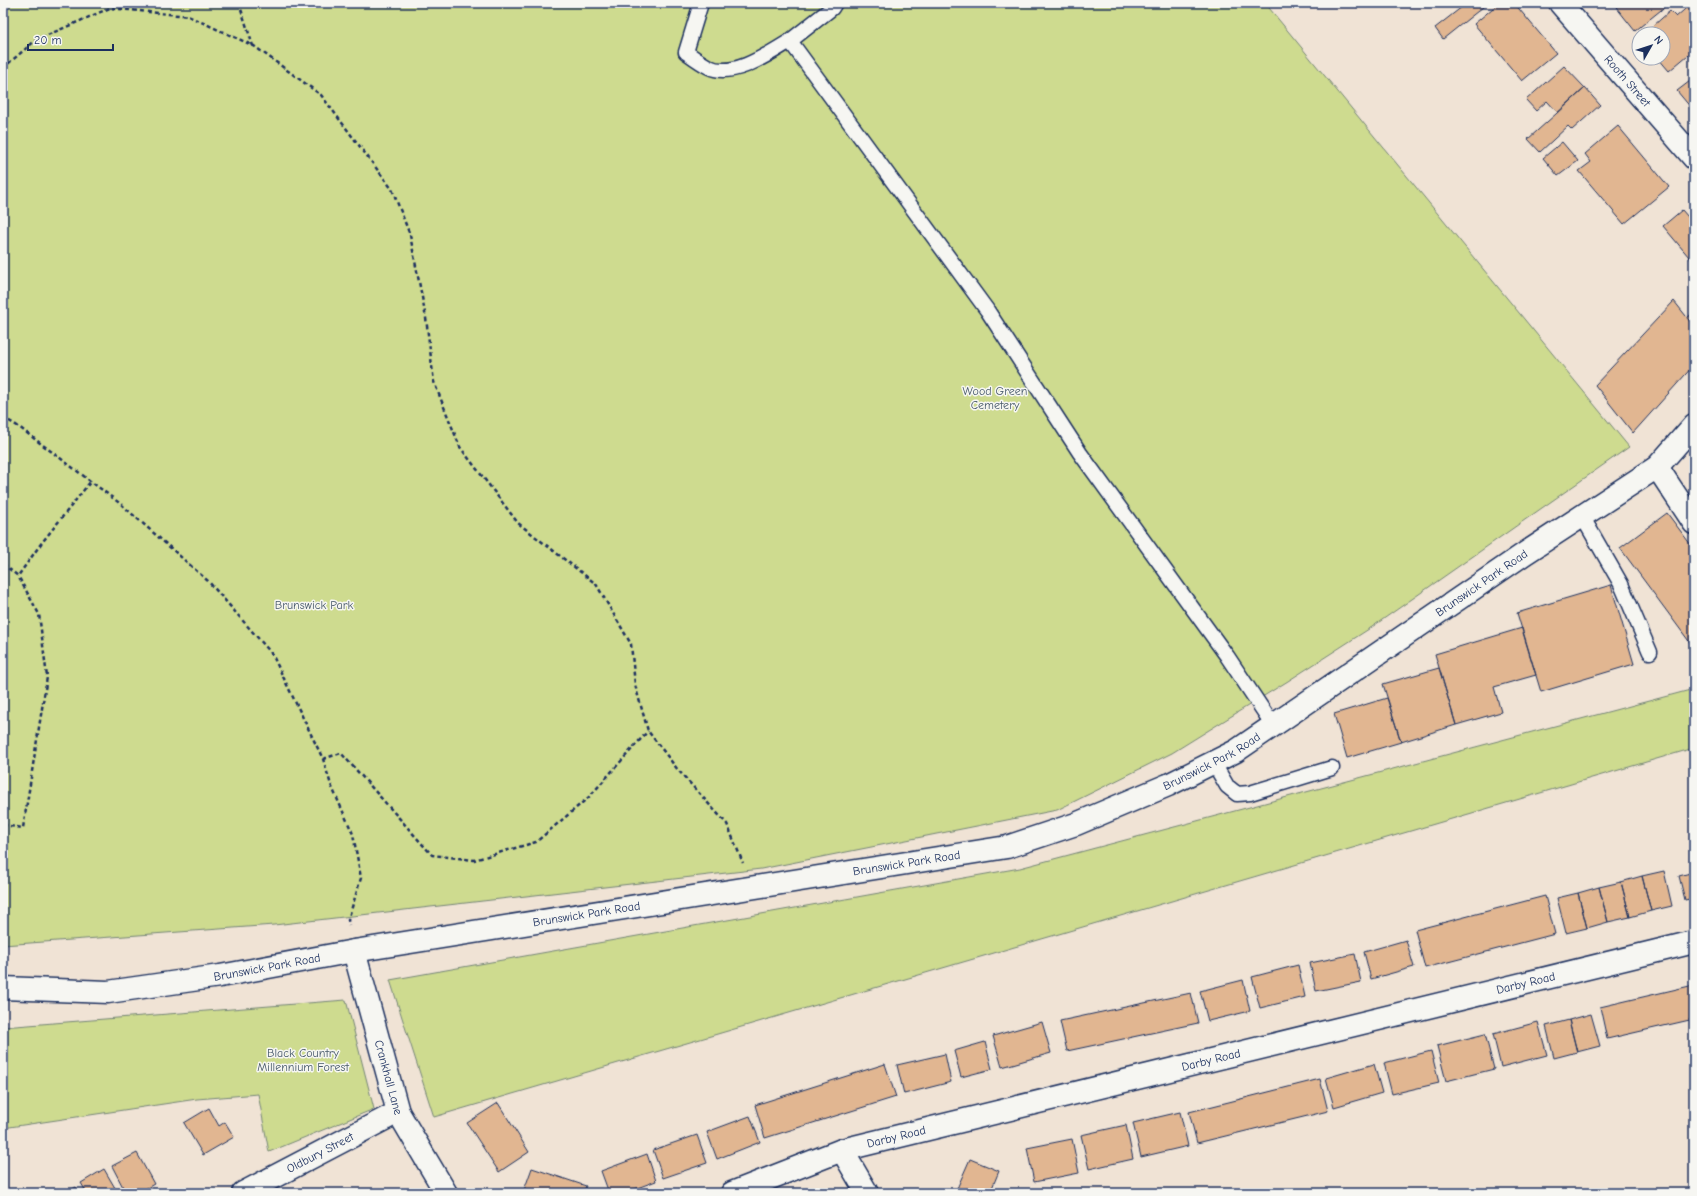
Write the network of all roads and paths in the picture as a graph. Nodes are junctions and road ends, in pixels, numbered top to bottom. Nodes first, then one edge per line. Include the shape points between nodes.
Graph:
1 (239, 3) edge
2 (701, 3) edge
3 (835, 3) edge
4 (1560, 3) edge
5 (790, 41) junction
6 (254, 46) junction
7 (3, 68) edge
8 (1694, 158) edge
9 (3, 418) edge
10 (1694, 425) edge
11 (1657, 467) junction
12 (91, 482) junction
13 (1582, 516) junction
14 (1694, 523) edge
15 (3, 564) edge
16 (18, 576) junction
17 (1650, 652) dead end
18 (1273, 725) junction
19 (648, 731) junction
20 (322, 759) junction
21 (1213, 762) junction
22 (1332, 768) dead end
23 (3, 825) edge
24 (754, 888) junction
25 (1694, 942) edge
26 (354, 951) junction
27 (3, 988) edge
28 (398, 1112) junction
29 (842, 1150) junction
30 (243, 1193) edge
31 (446, 1193) edge
32 (732, 1193) edge
33 (867, 1193) edge

1 - 6 path
2 - 5 lane via 686,52 711,68 733,70 754,62
3 - 5 lane
4 - 8 street, Rooth Street
5 - 18 lane via 987,310 1080,453 1227,656
6 - 7 path via 188,16 110,8 36,40
6 - 19 path via 321,95 392,189 410,235 426,318 434,382 460,447 518,524 596,584 632,644 635,684
9 - 12 path via 19,427
10 - 11 street, Brunswick Park Road
11 - 13 street, Brunswick Park Road
11 - 14 street
12 - 16 path
12 - 20 path via 122,505 208,581 272,654
13 - 17 lane via 1621,584
13 - 18 street, Brunswick Park Road
15 - 16 path
16 - 23 path via 39,614 47,677 23,828
18 - 21 street, Brunswick Park Road via 1236,751
19 - 20 path via 589,797 536,842 474,860 432,855 341,753
19 - 24 path via 678,770 727,824
20 - 26 path via 353,834 361,878 348,920
21 - 22 lane via 1226,786 1237,794 1250,793
21 - 24 street, Brunswick Park Road via 1168,785 1076,824 1007,847
24 - 26 street, Brunswick Park Road
25 - 29 street, Darby Road
26 - 27 street, Brunswick Park Road via 220,976 108,992
26 - 28 street, Crankhall Lane
28 - 30 street, Oldbury Street
28 - 31 street, Crankhall Lane
29 - 32 street, Darby Road
29 - 33 street

